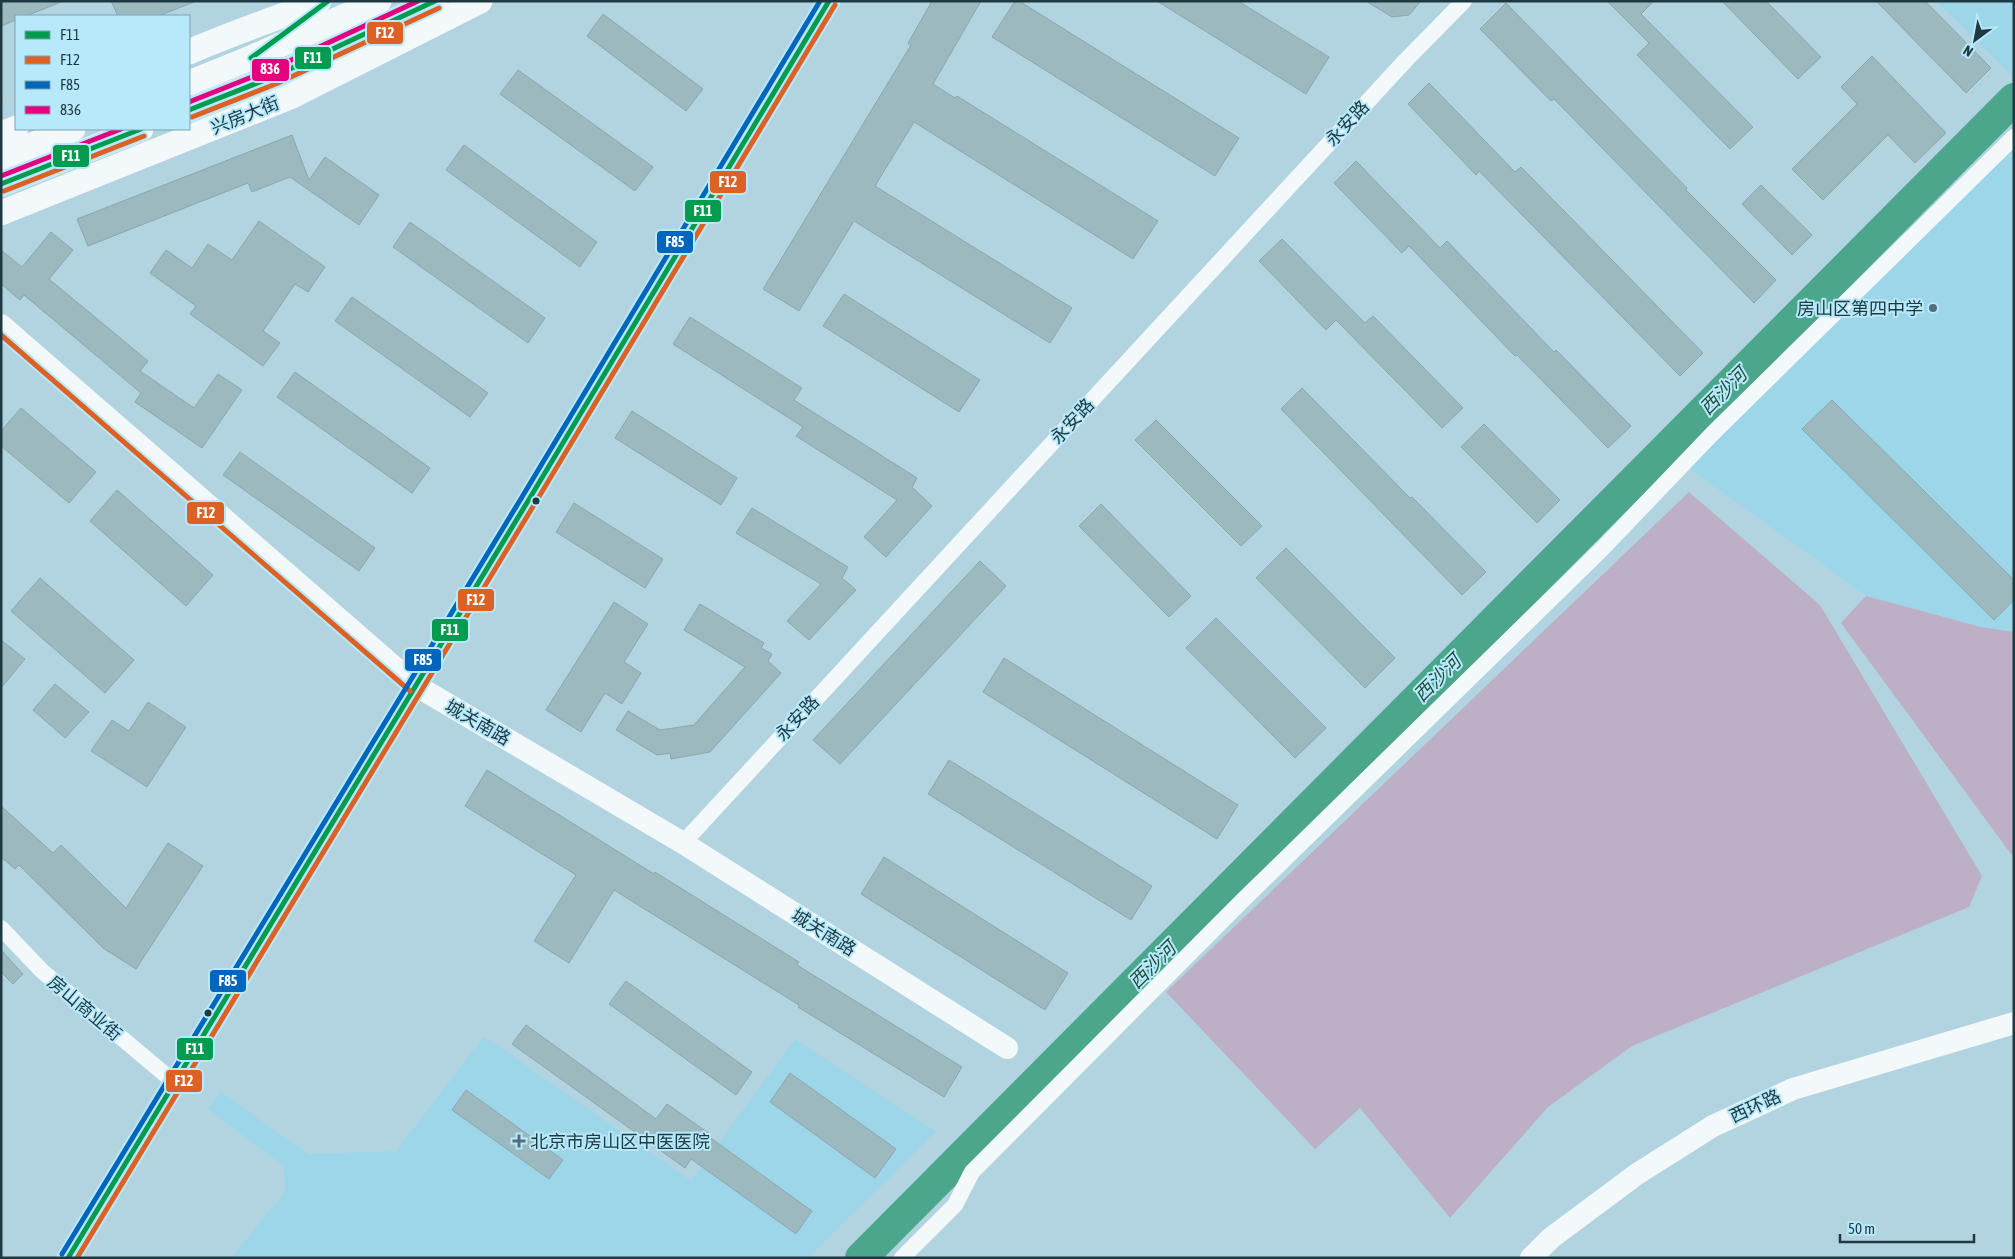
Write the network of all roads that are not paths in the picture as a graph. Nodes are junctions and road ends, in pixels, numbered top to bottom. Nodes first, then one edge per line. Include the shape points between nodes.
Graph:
1 (319, 1) edge
2 (328, 1) edge
3 (379, 1) edge
4 (436, 1) edge
5 (480, 1) edge
6 (829, 1) edge
7 (1464, 1) edge
8 (279, 9) edge
9 (190, 52) edge
10 (253, 58) junction
11 (190, 83) edge
12 (190, 110) edge
13 (15, 128) edge
14 (69, 130) edge
15 (138, 130) edge
16 (1, 134) edge
17 (2014, 137) edge
18 (1, 157) edge
19 (1, 184) edge
20 (1, 213) edge
21 (1, 325) edge
22 (415, 685) junction
23 (683, 843) junction
24 (1, 928) edge
25 (2014, 1023) edge
26 (2014, 1035) edge
27 (1007, 1048) dead end
28 (174, 1082) junction
29 (68, 1258) edge
30 (902, 1258) edge
31 (1532, 1258) edge
32 (1549, 1258) edge

1 - 8 main road
2 - 10 main road
3 - 10 main road
4 - 12 main road, 兴房大街 via 275,76
5 - 20 main road, 兴房大街 via 290,98
6 - 22 main road
7 - 23 street, 永安路
8 - 9 main road
10 - 11 main road
13 - 16 main road
14 - 18 main road
15 - 19 main road
17 - 30 street via 1713,432 1602,549 1242,900 972,1172 955,1205
21 - 22 main road, 城关南路
22 - 23 main road, 城关南路
22 - 28 main road
23 - 27 main road, 城关南路
24 - 28 street, 房山商业街 via 42,972
25 - 31 main road, 西环路 via 1793,1089 1712,1126 1637,1174 1552,1238
26 - 32 main road, 西环路 via 1854,1080 1750,1121 1652,1179
28 - 29 main road

